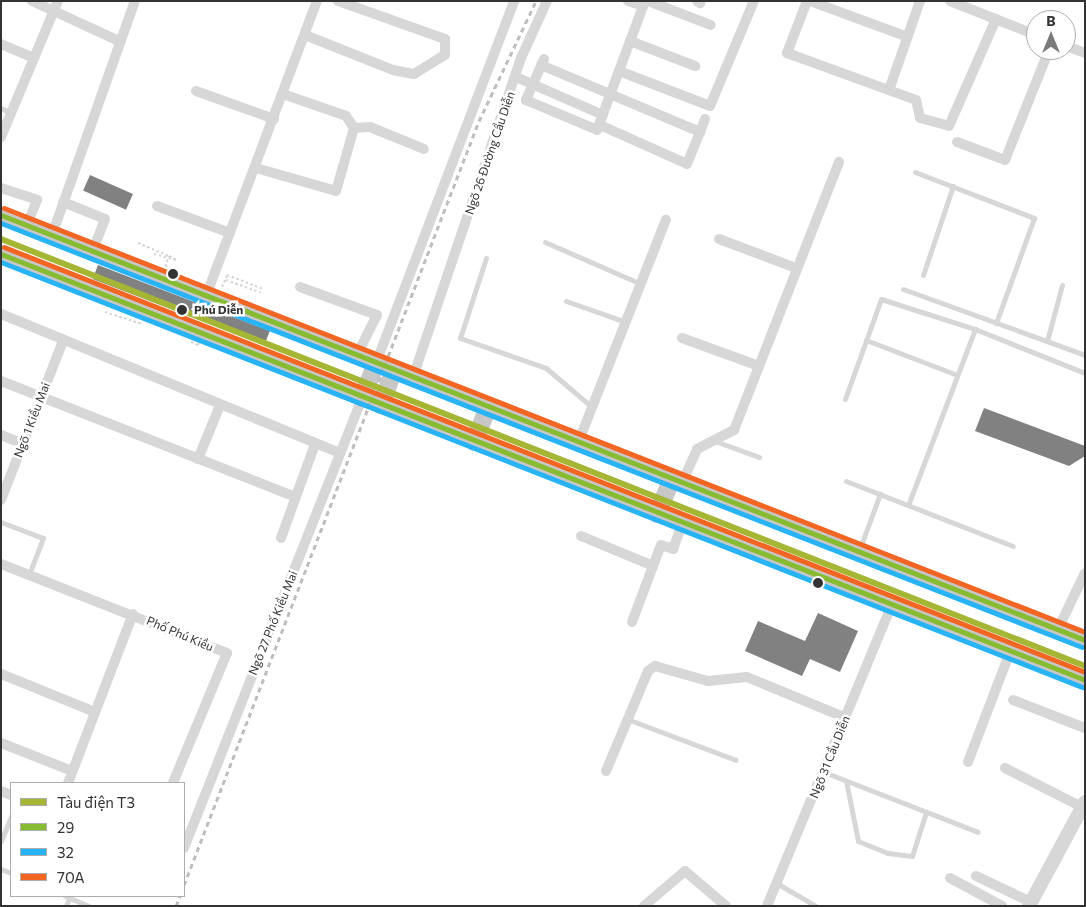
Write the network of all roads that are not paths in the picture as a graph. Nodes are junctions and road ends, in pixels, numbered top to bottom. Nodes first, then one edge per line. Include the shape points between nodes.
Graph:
1 (32, 1) edge
2 (58, 1) edge
3 (135, 1) edge
4 (317, 1) edge
5 (338, 1) edge
6 (514, 1) edge
7 (547, 1) edge
8 (628, 1) edge
9 (754, 1) edge
10 (808, 1) edge
11 (920, 1) edge
12 (950, 1) edge
13 (645, 3) edge
14 (54, 11) junction
15 (996, 19) junction
16 (711, 26) dead end
17 (1026, 31) edge
18 (305, 35) junction
19 (908, 37) junction
20 (119, 41) junction
21 (630, 41) junction
22 (1, 44) edge
23 (34, 58) junction
24 (1045, 60) edge
25 (695, 66) dead end
26 (619, 71) junction
27 (516, 77) junction
28 (532, 84) junction
29 (889, 90) junction
30 (196, 91) dead end
31 (283, 94) junction
32 (611, 94) junction
33 (1, 108) edge
34 (11, 113) junction
35 (603, 115) junction
36 (274, 119) junction
37 (705, 119) dead end
38 (600, 125) junction
39 (354, 128) junction
40 (700, 132) junction
41 (1, 137) edge
42 (957, 142) dead end
43 (424, 149) dead end
44 (839, 162) dead end
45 (256, 168) junction
46 (916, 172) dead end
47 (953, 186) junction
48 (1, 188) edge
49 (63, 202) junction
50 (156, 206) dead end
51 (1, 215) edge
52 (666, 220) dead end
53 (27, 225) junction
54 (230, 233) junction
55 (52, 235) junction
56 (719, 239) dead end
57 (545, 242) dead end
58 (94, 251) junction
59 (1, 254) edge
60 (486, 258) dead end
61 (796, 268) junction
62 (924, 275) dead end
63 (641, 284) junction
64 (1062, 285) dead end
65 (300, 287) dead end
66 (903, 289) dead end
67 (206, 296) junction
68 (566, 301) dead end
69 (1, 314) edge
70 (626, 322) junction
71 (996, 323) junction
72 (975, 329) junction
73 (682, 338) dead end
74 (866, 340) junction
75 (64, 341) junction
76 (1047, 341) junction
77 (357, 355) junction
78 (1085, 355) edge
79 (376, 362) junction
80 (758, 366) junction
81 (394, 370) junction
82 (1085, 373) edge
83 (957, 375) junction
84 (412, 377) junction
85 (1, 381) edge
86 (40, 398) junction
87 (362, 398) junction
88 (845, 399) dead end
89 (220, 405) junction
90 (381, 405) junction
91 (488, 407) junction
92 (592, 407) junction
93 (1, 435) edge
94 (714, 441) junction
95 (474, 442) junction
96 (578, 443) junction
97 (23, 444) junction
98 (315, 444) junction
99 (340, 453) junction
100 (759, 456) dead end
101 (198, 459) junction
102 (677, 481) junction
103 (846, 481) dead end
104 (880, 494) junction
105 (296, 497) junction
106 (1, 500) edge
107 (908, 505) junction
108 (657, 514) junction
109 (1, 522) edge
110 (682, 524) junction
111 (582, 536) dead end
112 (281, 538) dead end
113 (1013, 546) dead end
114 (858, 553) junction
115 (1, 564) edge
116 (653, 566) junction
117 (1085, 573) edge
118 (29, 575) junction
119 (891, 607) junction
120 (133, 614) junction
121 (632, 622) dead end
122 (1058, 629) junction
123 (1085, 640) edge
124 (1010, 652) junction
125 (1, 674) edge
126 (1085, 680) edge
127 (1013, 700) dead end
128 (95, 712) junction
129 (846, 718) junction
130 (627, 719) junction
131 (1085, 728) edge
132 (1, 743) edge
133 (736, 760) dead end
134 (968, 762) dead end
135 (1005, 768) dead end
136 (72, 770) junction
137 (606, 771) dead end
138 (824, 772) junction
139 (846, 781) junction
140 (68, 782) edge
141 (173, 782) edge
142 (1084, 805) edge
143 (926, 812) junction
144 (10, 818) edge
145 (978, 832) dead end
146 (1, 841) edge
147 (185, 845) edge
148 (976, 876) dead end
149 (950, 878) dead end
150 (778, 884) junction
151 (70, 897) edge
152 (720, 904) edge
153 (1030, 904) edge
154 (89, 906) edge
155 (644, 906) edge
156 (767, 906) edge
157 (816, 906) edge
158 (1002, 906) edge

1 - 14 street
2 - 14 street
3 - 20 street
4 - 18 street
5 - 18 street via 445,39 445,55 414,74 393,70
6 - 79 street
7 - 27 street
8 - 13 street
9 - 26 street via 710,106
10 - 19 street
10 - 29 street via 787,53
11 - 19 street
12 - 15 street
13 - 16 street
13 - 21 street
14 - 20 street
14 - 23 street
15 - 17 street
15 - 29 street via 949,126 920,118 916,100
18 - 31 street
19 - 29 street
20 - 49 street
21 - 25 street
21 - 26 street
22 - 23 street
23 - 34 street
24 - 42 street via 1005,160
26 - 32 street
27 - 28 street, Ngõ 26 Đường Cầu Diễn
27 - 84 street, Ngõ 26 Đường Cầu Diễn
28 - 32 street via 542,62
28 - 35 street, Ngõ 26 Đường Cầu Diễn
28 - 38 street via 526,100 597,130
30 - 36 street
31 - 36 street
31 - 39 street via 346,116
32 - 35 street
32 - 40 street
33 - 34 lane
34 - 41 street
35 - 38 street
36 - 45 street
37 - 40 street
38 - 40 street via 687,164
39 - 43 street via 370,127
39 - 45 street via 336,191
44 - 61 street
45 - 54 street
46 - 47 lane
47 - 62 lane
47 - 71 lane via 1034,218
48 - 53 street via 37,200
49 - 55 street
49 - 58 street via 104,219
50 - 54 street
51 - 53 highway
52 - 63 street
53 - 55 highway
54 - 67 street
55 - 58 highway
56 - 61 street
57 - 63 lane
58 - 67 highway
59 - 87 highway
60 - 92 lane via 460,338 546,368
61 - 80 street
63 - 70 street
64 - 76 lane
65 - 77 street via 377,316
66 - 71 lane
67 - 77 highway
68 - 70 lane
69 - 75 street
70 - 92 street
71 - 76 lane
72 - 74 lane via 881,299
72 - 82 lane
72 - 83 lane
73 - 80 street
74 - 83 lane
74 - 88 lane
75 - 86 street, Ngõ 1 Kiều Mai
75 - 89 street
76 - 78 lane
77 - 79 highway
79 - 81 highway
79 - 87 highway
80 - 94 street via 734,430
81 - 84 highway
81 - 90 highway
83 - 107 lane
84 - 91 highway
85 - 86 street
86 - 97 street, Ngõ 1 Kiều Mai
86 - 101 street
87 - 90 highway
87 - 99 street, Ngõ 27 Phố Kiều Mai
89 - 98 street
89 - 101 street
90 - 95 highway
91 - 95 highway
91 - 96 highway
92 - 96 street
93 - 97 street
94 - 100 lane
94 - 102 street via 697,449
95 - 108 highway
96 - 102 highway
97 - 106 street, Ngõ 1 Kiều Mai
98 - 99 street
98 - 105 street
99 - 147 street, Ngõ 27 Phố Kiều Mai
101 - 105 street
102 - 108 highway
102 - 114 highway
103 - 104 lane
104 - 107 lane
104 - 114 lane
105 - 112 street
107 - 113 lane
108 - 110 highway
109 - 118 lane via 43,538
110 - 116 street via 673,549 661,545
110 - 119 highway
111 - 116 street
114 - 122 highway
115 - 118 street, Phố Phú Kiều
116 - 121 street
117 - 122 street
118 - 120 street, Phố Phú Kiều
119 - 124 highway
119 - 129 street, Ngõ 31 Cầu Diễn
120 - 128 street
120 - 141 street, Phố Phú Kiều via 227,653
122 - 123 highway
124 - 126 highway
124 - 134 street
125 - 128 street
127 - 131 street
128 - 136 street
129 - 130 street via 747,677 708,681 664,665 648,671
129 - 138 street, Ngõ 31 Cầu Diễn
130 - 133 lane
130 - 137 street
132 - 136 street
135 - 142 street
136 - 140 street
138 - 139 lane
138 - 150 street, Ngõ 31 Cầu Diễn
139 - 143 lane
139 - 143 lane via 858,841 888,853 912,856
142 - 153 street
143 - 145 lane
144 - 146 lane
148 - 153 street
149 - 158 street
150 - 156 street, Ngõ 31 Cầu Diễn
150 - 157 lane
151 - 154 lane
152 - 155 street via 685,871

